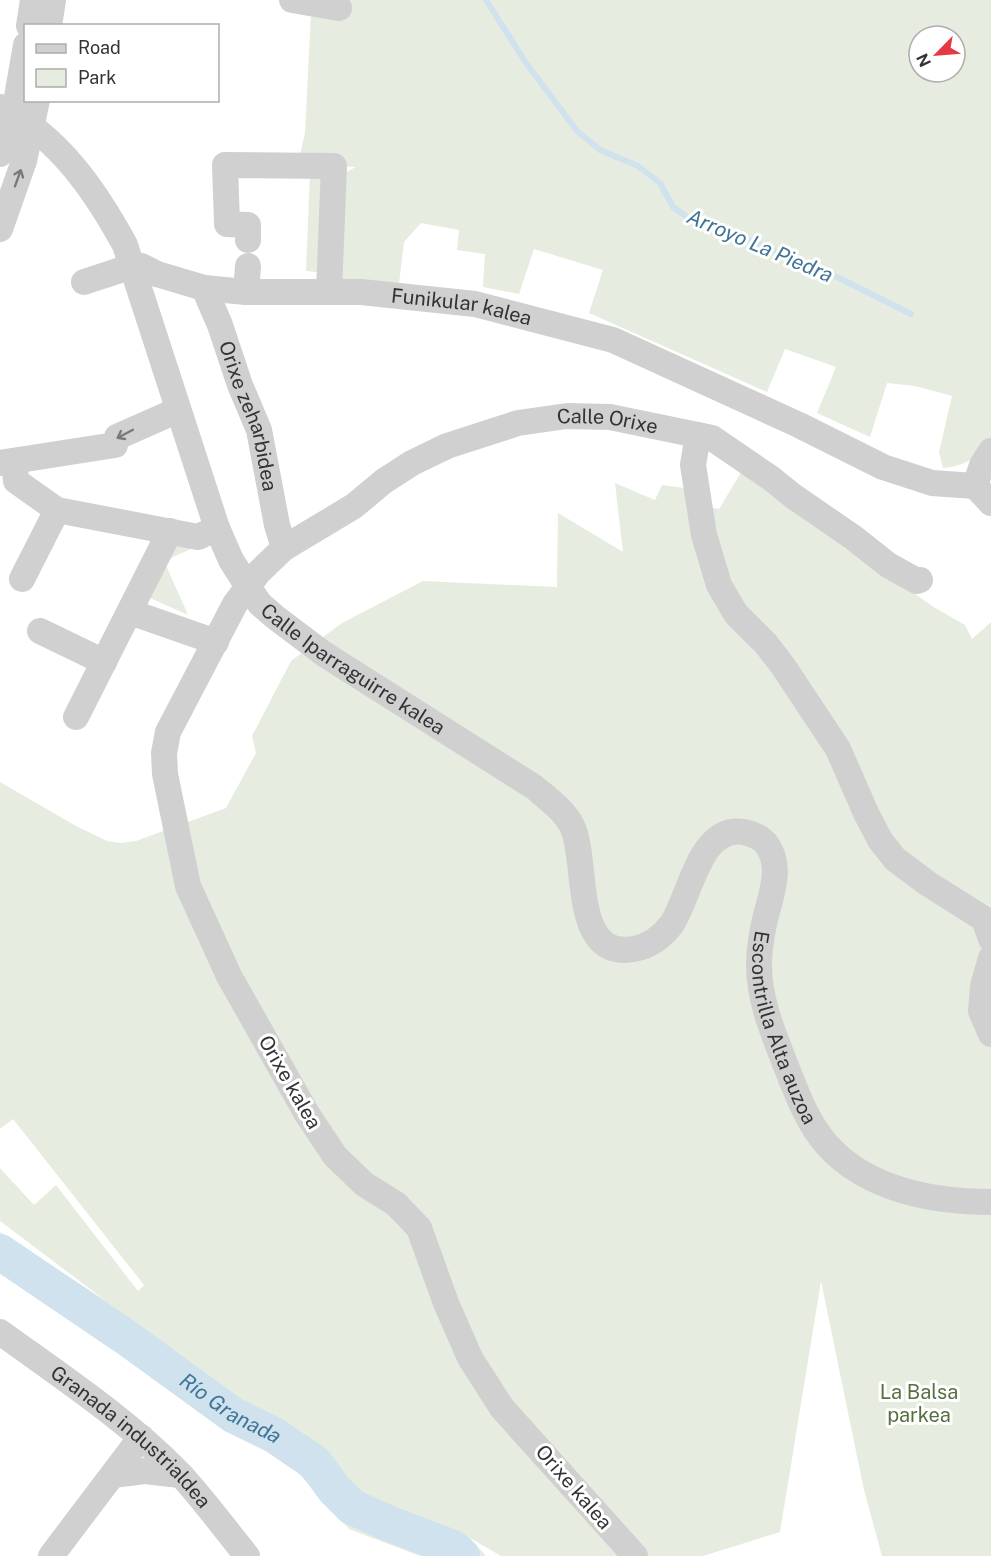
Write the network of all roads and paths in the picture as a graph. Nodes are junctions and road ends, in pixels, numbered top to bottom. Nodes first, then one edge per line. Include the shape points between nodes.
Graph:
1 (33, 0) edge
2 (53, 0) edge
3 (292, 0) edge
4 (339, 8) dead end
5 (29, 24) edge
6 (49, 24) edge
7 (24, 58) edge
8 (34, 102) edge
9 (15, 116) edge
10 (0, 154) edge
11 (0, 229) edge
12 (248, 240) dead end
13 (248, 266) dead end
14 (133, 267) junction
15 (84, 282) dead end
16 (204, 288) junction
17 (329, 291) junction
18 (246, 292) junction
19 (178, 410) junction
20 (698, 435) junction
21 (991, 451) edge
22 (7, 462) edge
23 (983, 495) edge
24 (57, 510) junction
25 (217, 528) junction
26 (170, 531) junction
27 (284, 548) junction
28 (22, 579) dead end
29 (920, 580) dead end
30 (248, 587) junction
31 (130, 612) junction
32 (40, 631) dead end
33 (216, 642) junction
34 (104, 662) junction
35 (76, 717) dead end
36 (672, 923) joint
37 (991, 939) edge
38 (991, 958) edge
39 (991, 1034) edge
40 (991, 1202) edge
41 (0, 1332) edge
42 (141, 1437) junction
43 (112, 1474) junction
44 (180, 1475) junction
45 (51, 1556) edge
46 (247, 1556) edge
47 (635, 1556) edge

1 - 5 street
2 - 6 street
3 - 4 street
7 - 9 street
8 - 9 street
9 - 10 street
11 -> 9 street via 24,161
9 - 14 street via 57,149 96,194
12 - 17 street via 248,225 227,224 225,165 334,166
13 - 18 street
14 - 15 street
14 - 16 street, Funikular kalea via 141,266
14 - 19 street, Calle Iparraguirre kalea
16 - 18 street, Funikular kalea
16 - 27 street, Orixe zeharbidea via 259,430
17 - 18 street, Funikular kalea
17 - 23 street, Funikular kalea via 475,304 613,340 799,424 883,467
19 -> 22 street via 117,437 114,445
19 - 25 street, Calle Iparraguirre kalea
20 - 27 street, Calle Orixe via 610,417 567,416 518,423 447,446 412,463 354,506
20 - 29 street, Calle Orixe via 712,438 888,565
20 - 37 street via 693,465 704,535 712,566 736,614 783,666 838,749 880,840 895,859 984,919
21 - 23 street via 982,465
22 - 24 street via 16,481
24 - 26 street
24 - 28 street
25 - 26 street via 198,537
25 - 30 street, Calle Iparraguirre kalea
26 - 31 street
27 - 30 street, Orixe kalea
30 - 33 street, Orixe kalea
30 - 36 street, Calle Iparraguirre kalea via 260,604 324,654 519,777 565,814 580,852 586,911 596,935 605,944 628,950 641,948 653,943
31 - 33 street
31 - 34 street
32 - 34 street
33 - 47 street, Orixe kalea via 168,732 164,753 188,886 204,921 235,986 335,1156 364,1184 396,1204 419,1228 470,1358 502,1408
34 - 35 street
36 - 40 street, Escontrilla Alta auzoa via 700,861 714,841 731,832 762,839 775,867 760,944 763,1004 788,1072 814,1126 841,1158 874,1179 927,1197
38 - 39 street via 981,1011
41 - 42 street, Granada industrialdea
42 - 43 street
42 - 44 street, Granada industrialdea
43 - 44 street via 145,1471
43 - 45 street
44 - 46 street, Granada industrialdea

